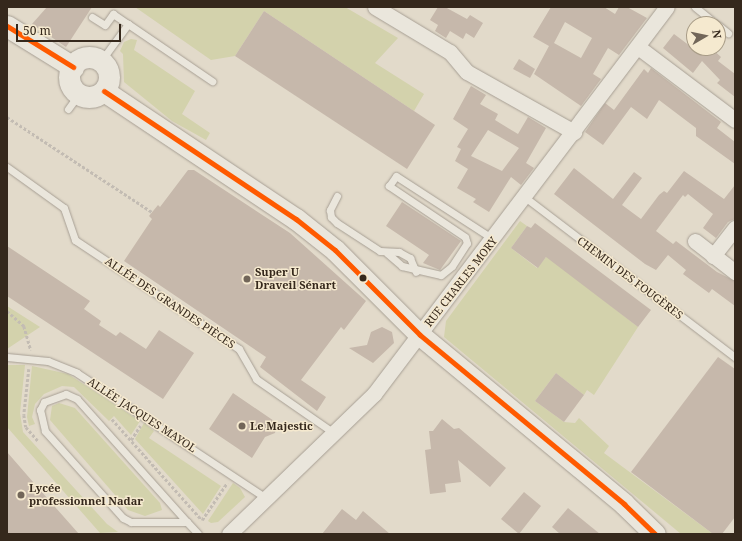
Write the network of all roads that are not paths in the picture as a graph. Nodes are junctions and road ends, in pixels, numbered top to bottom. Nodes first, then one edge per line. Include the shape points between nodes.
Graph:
1 (375, 7) edge
2 (667, 7) edge
3 (695, 7) edge
4 (706, 16) edge
5 (92, 17) dead end
6 (128, 24) junction
7 (7, 26) edge
8 (638, 47) junction
9 (101, 61) junction
10 (73, 67) junction
11 (212, 81) dead end
12 (104, 91) junction
13 (735, 120) edge
14 (574, 132) junction
15 (8, 168) edge
16 (337, 196) dead end
17 (526, 198) junction
18 (735, 228) edge
19 (494, 239) junction
20 (695, 241) dead end
21 (387, 253) junction
22 (713, 256) junction
23 (416, 272) junction
24 (735, 272) edge
25 (420, 335) junction
26 (7, 357) edge
27 (735, 357) edge
28 (336, 434) junction
29 (266, 498) junction
30 (187, 522) junction
31 (198, 534) edge
32 (229, 534) edge
33 (655, 534) edge

1 - 14 street via 450,52 467,72
2 - 8 street, RUE CHARLES MORY
3 - 4 lane
5 - 6 lane via 105,25 113,14
6 - 9 lane
6 - 11 lane
7 - 10 main road
8 - 13 street
8 - 14 street, RUE CHARLES MORY
9 - 10 main road via 89,58
9 - 12 main road via 108,72
10 - 12 main road via 70,79 73,102
12 - 25 main road via 296,219 359,270
14 - 17 street, RUE CHARLES MORY
15 - 28 lane, ALLÉE DES GRANDES PIÈCES via 64,208 75,240 239,349 256,379
16 - 21 lane via 330,210 331,217
17 - 19 street, RUE CHARLES MORY
17 - 27 lane, CHEMIN DES FOUGÈRES
18 - 22 street
19 - 23 lane via 396,176 389,186 465,237 467,243 445,273 429,275
19 - 25 street, RUE CHARLES MORY
20 - 22 street
21 - 23 lane via 402,266
21 - 23 lane via 399,252 410,258
22 - 24 street
25 - 28 street, RUE CHARLES MORY via 374,394
25 - 33 main road via 624,504
26 - 29 lane, ALLÉE JACQUES MAYOL via 30,358 65,367
28 - 29 street, RUE CHARLES MORY
29 - 32 street, RUE CHARLES MORY
30 - 30 lane via 77,399 66,394 44,402 40,410 45,431 123,518 131,522
30 - 31 lane

